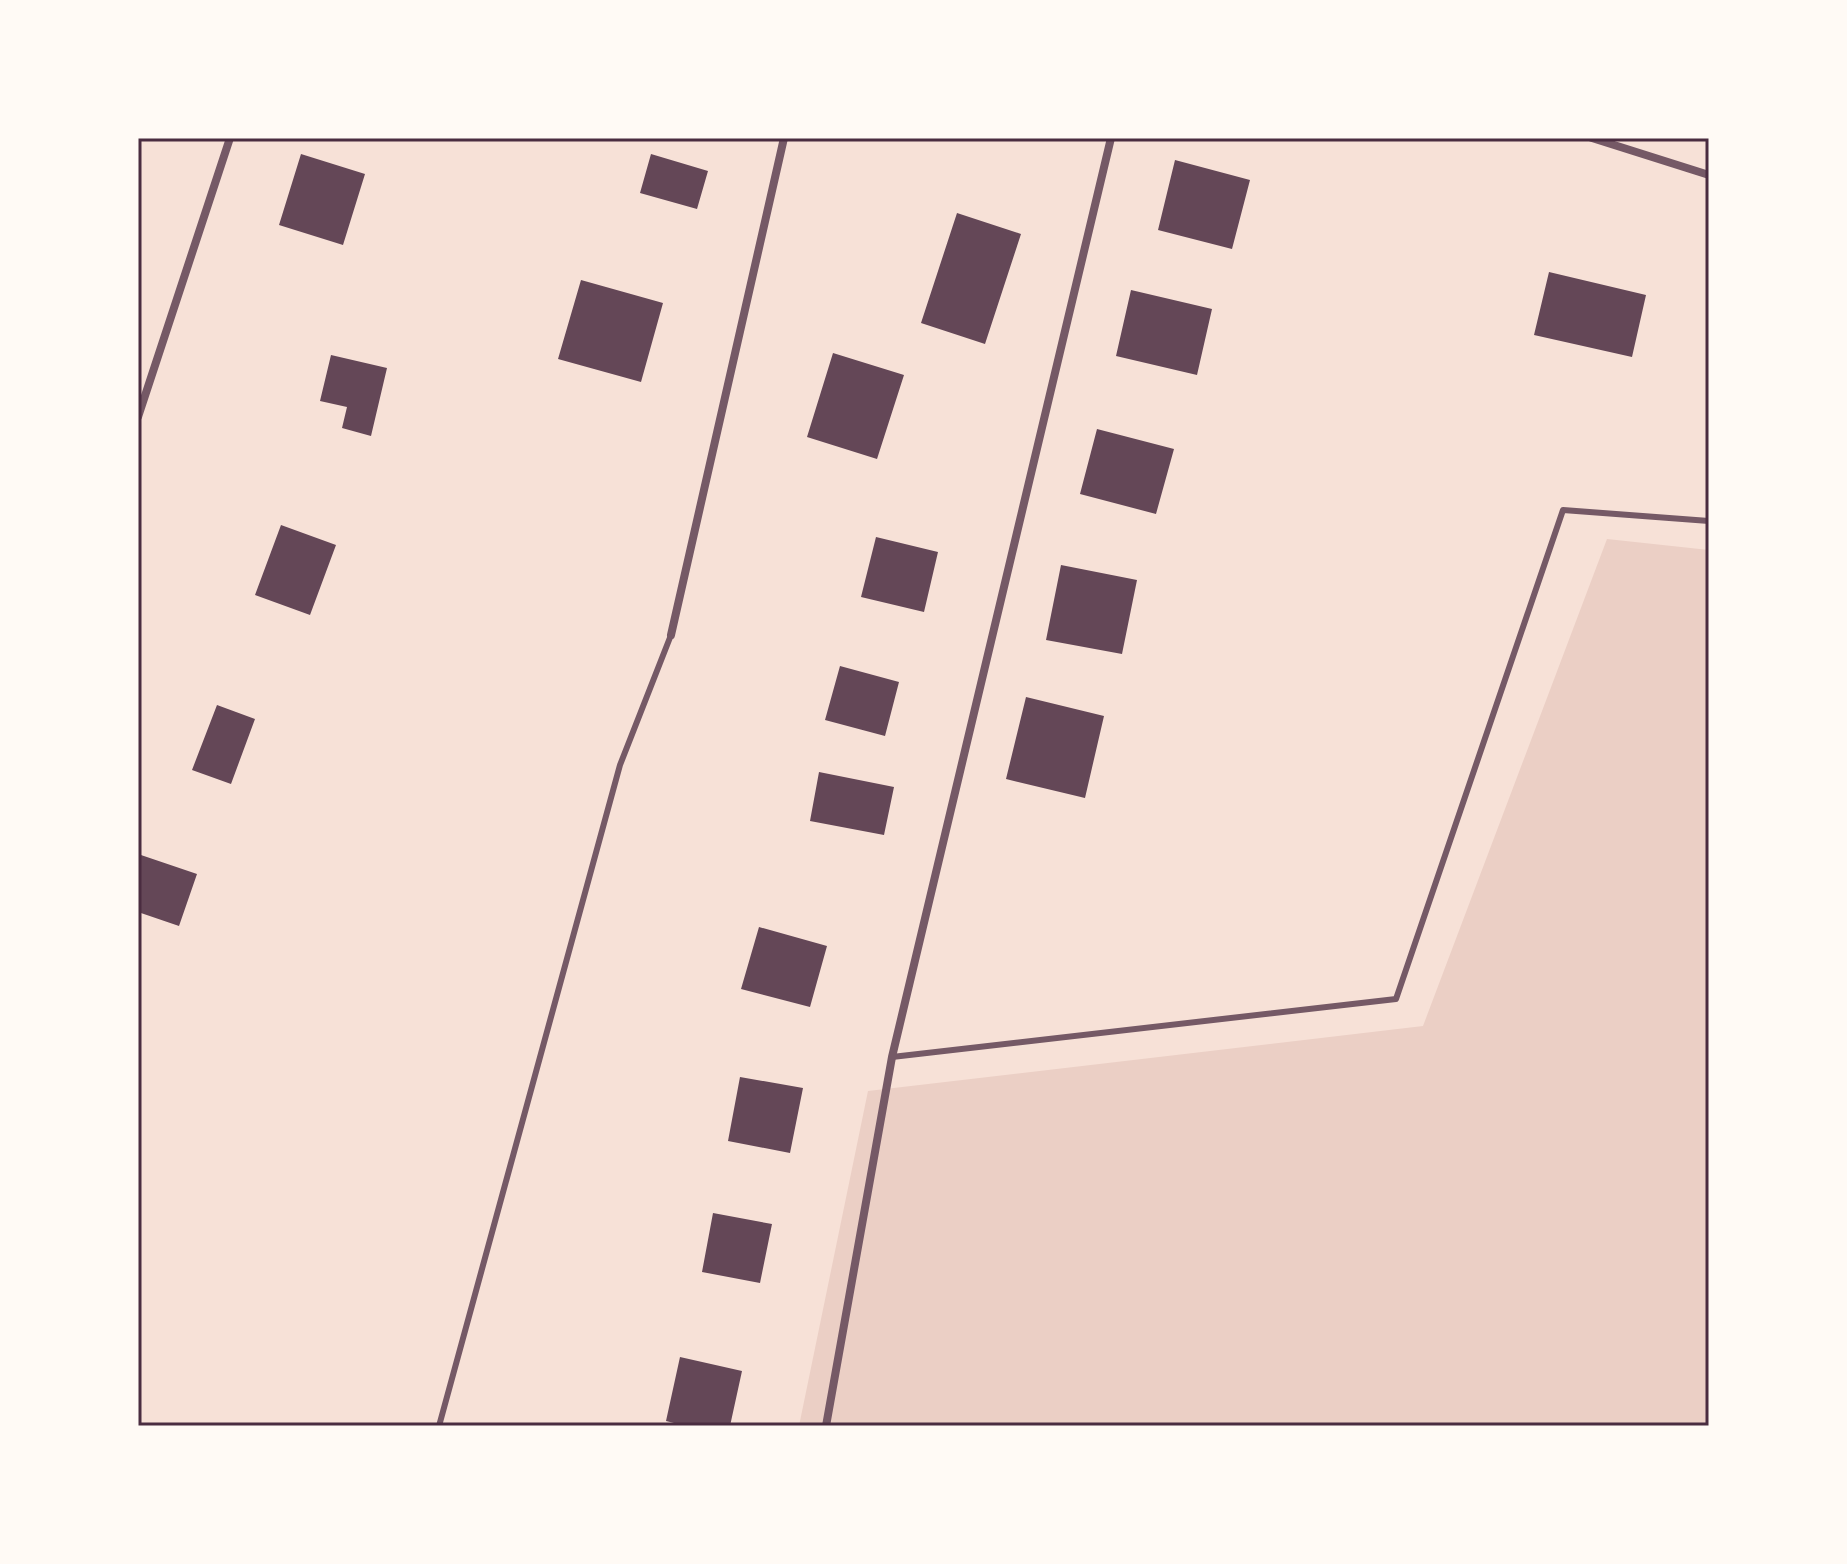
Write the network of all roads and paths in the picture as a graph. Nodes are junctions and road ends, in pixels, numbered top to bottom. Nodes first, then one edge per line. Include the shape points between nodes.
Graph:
1 (230, 138) edge
2 (784, 138) edge
3 (1111, 138) edge
4 (1592, 138) edge
5 (1709, 175) edge
6 (138, 417) edge
7 (1709, 521) edge
8 (671, 635) joint
9 (892, 1057) junction
10 (439, 1426) edge
11 (826, 1426) edge

1 - 6 street
2 - 8 street
3 - 9 street
4 - 5 street
7 - 9 lane via 1563,510 1396,999
8 - 10 lane via 620,765
9 - 11 street

